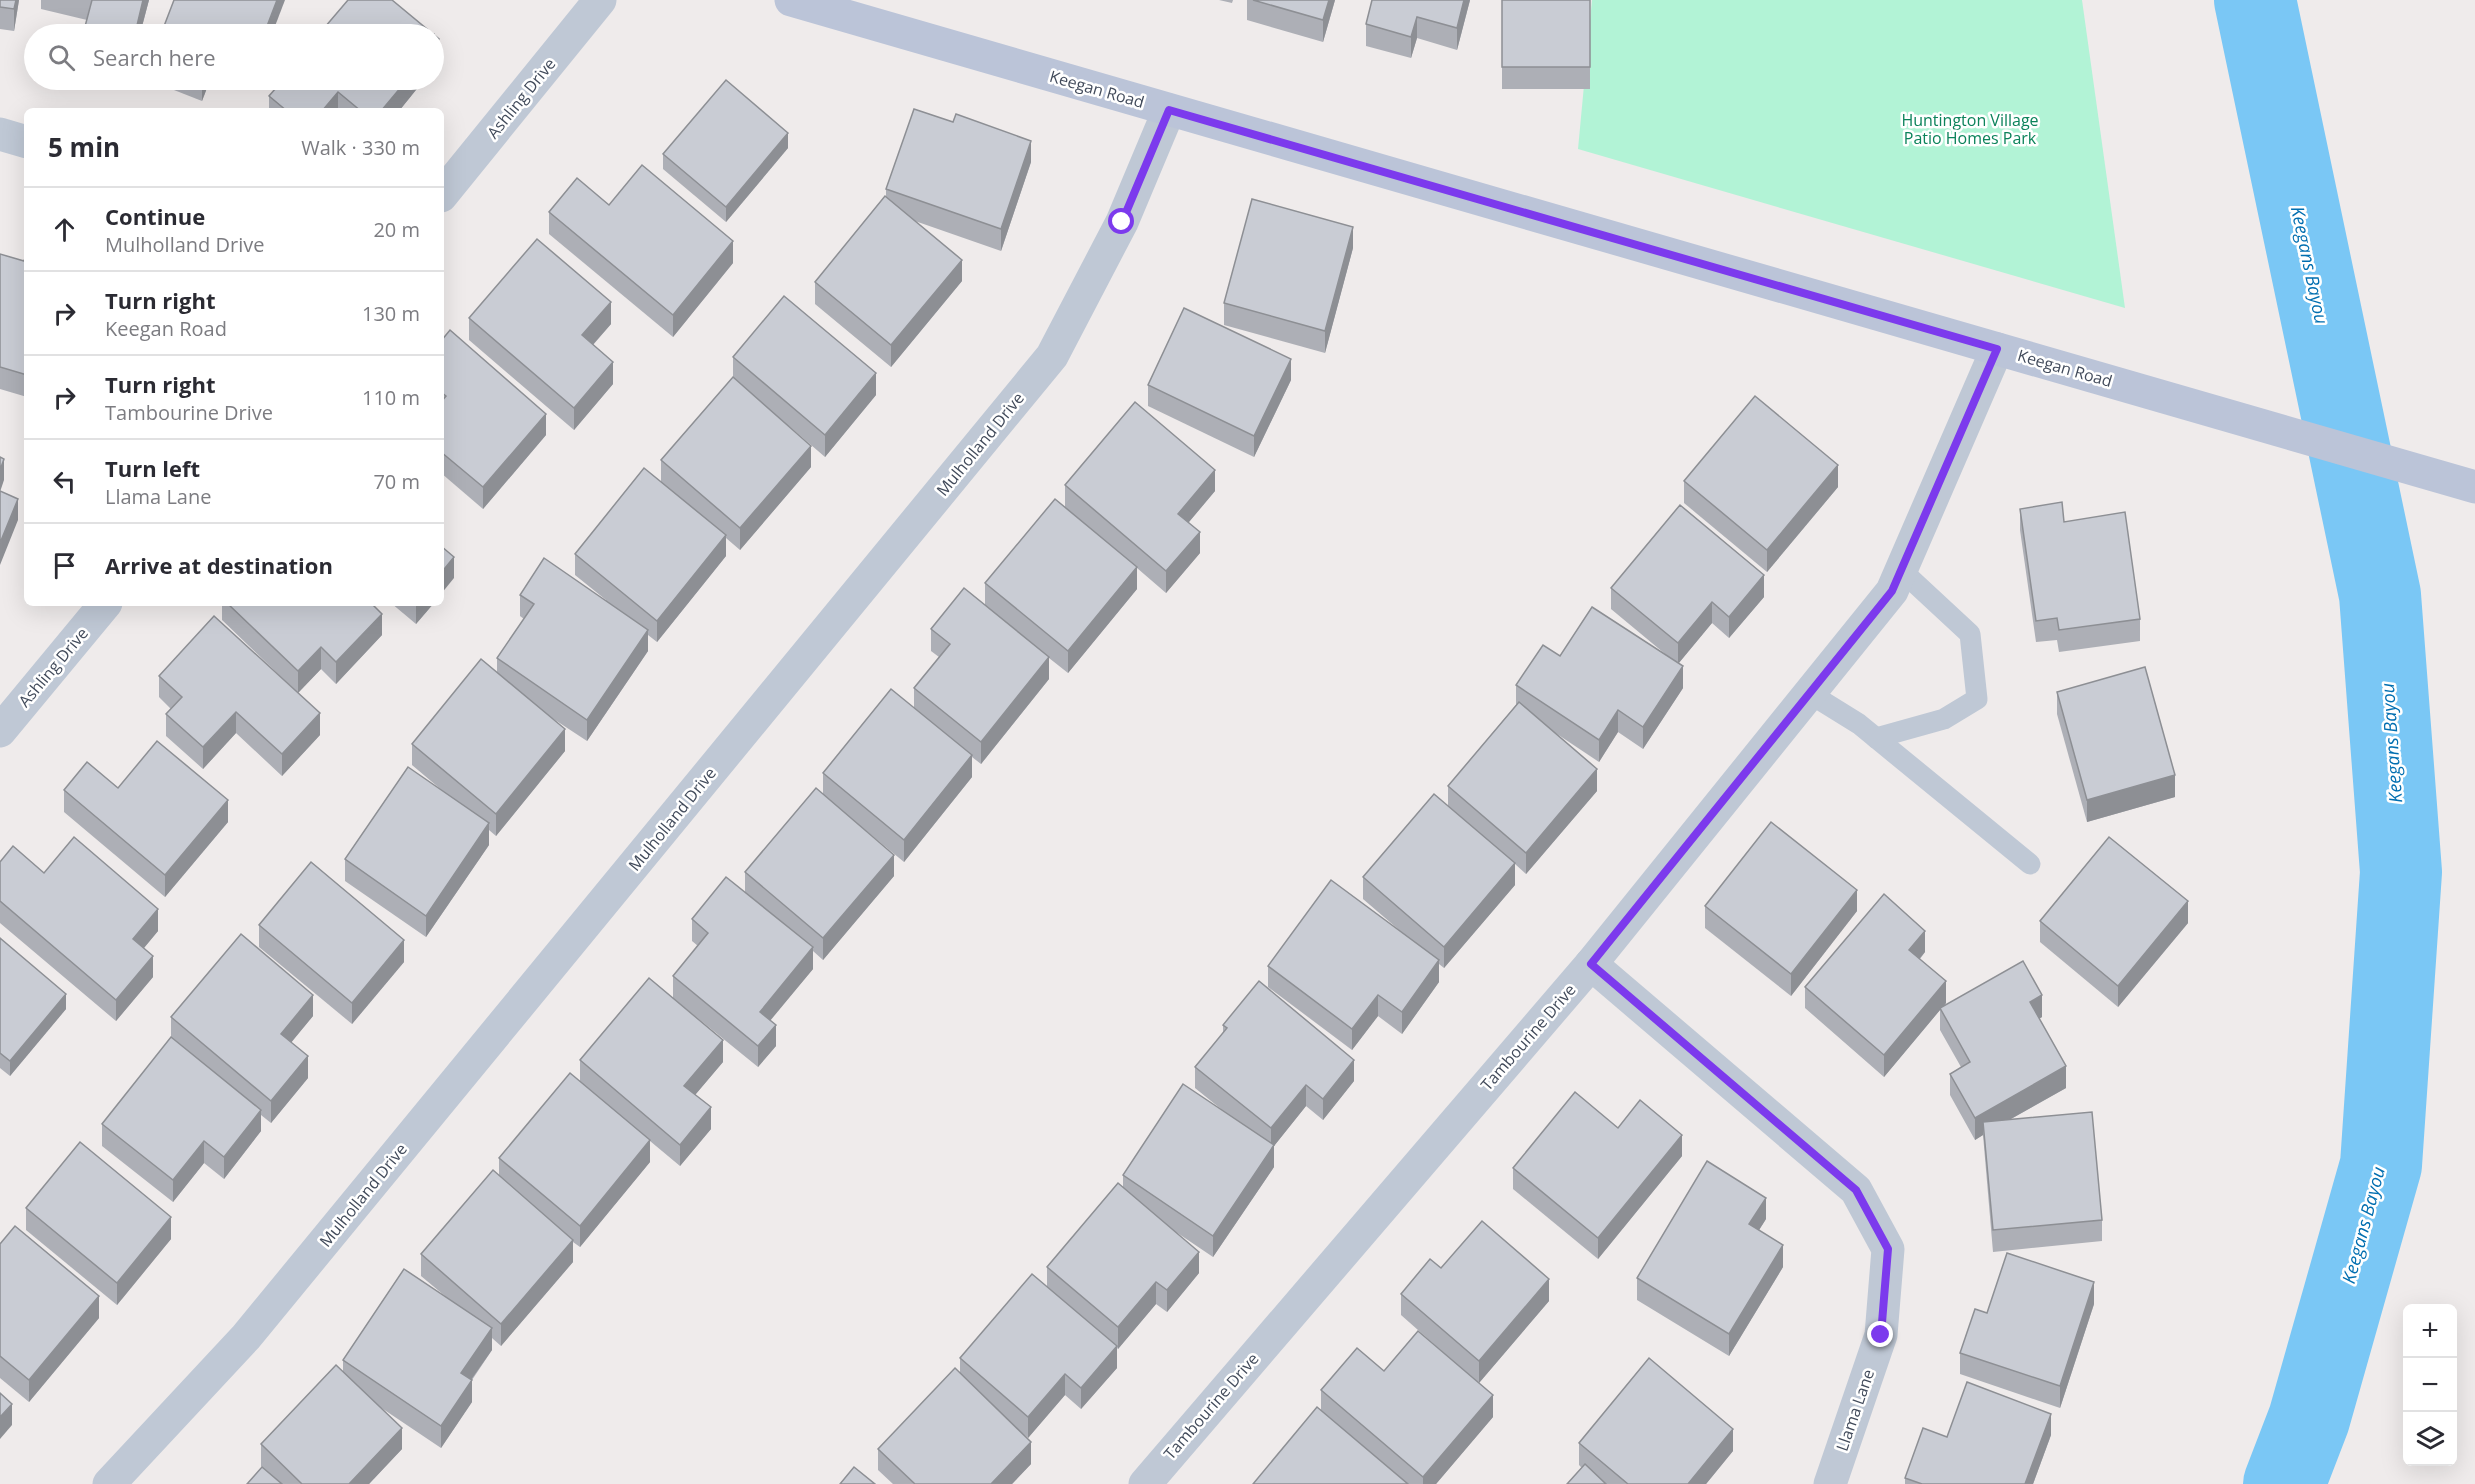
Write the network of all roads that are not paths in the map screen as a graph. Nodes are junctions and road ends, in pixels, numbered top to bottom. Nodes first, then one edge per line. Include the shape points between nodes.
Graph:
1 (600, 0) edge
2 (791, 0) edge
3 (1169, 110) junction
4 (0, 134) edge
5 (24, 141) edge
6 (444, 192) edge
7 (1997, 349) junction
8 (2475, 487) edge
9 (1901, 570) junction
10 (104, 606) edge
11 (1809, 693) junction
12 (0, 731) edge
13 (1876, 738) junction
14 (2030, 864) dead end
15 (1591, 964) junction
16 (109, 1484) edge
17 (1145, 1484) edge
18 (1830, 1484) edge

1 - 6 street, Ashling Drive
2 - 3 street, Keegan Road
3 - 7 street, Keegan Road
3 - 16 street, Mulholland Drive via 1122,222 1052,356 246,1337
4 - 5 street
7 - 8 street, Keegan Road
7 - 9 street, Tambourine Drive
9 - 11 street, Tambourine Drive via 1892,591
9 - 13 lane via 1970,634 1977,699 1944,719
10 - 12 street, Ashling Drive
11 - 13 lane
11 - 15 street, Tambourine Drive
13 - 14 lane
15 - 17 street, Tambourine Drive
15 - 18 street, Llama Lane via 1856,1190 1888,1249 1881,1335

